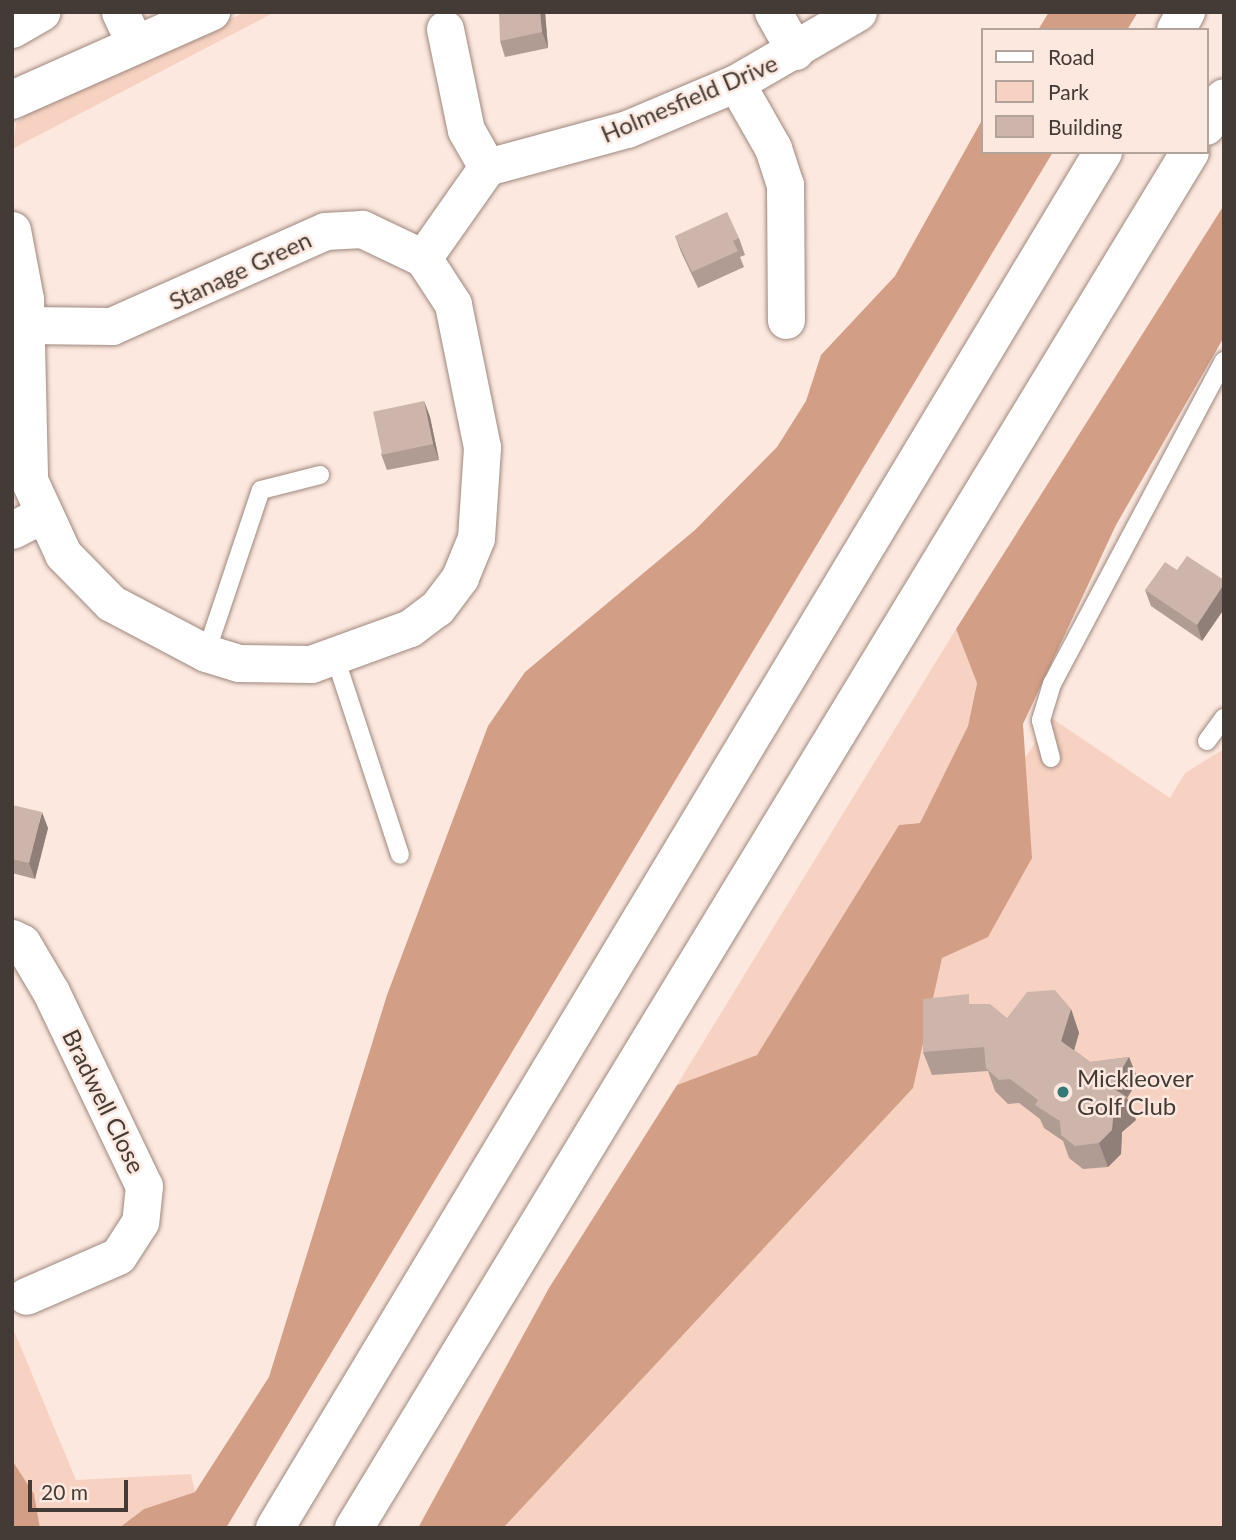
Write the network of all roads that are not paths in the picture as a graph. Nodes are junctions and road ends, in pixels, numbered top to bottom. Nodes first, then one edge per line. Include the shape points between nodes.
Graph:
1 (41, 12) edge
2 (211, 12) edge
3 (773, 12) edge
4 (858, 12) edge
5 (1186, 12) edge
6 (127, 28) edge
7 (1176, 28) edge
8 (12, 29) edge
9 (445, 29) dead end
10 (794, 51) junction
11 (736, 83) junction
12 (1224, 97) edge
13 (12, 100) edge
14 (1208, 123) edge
15 (1102, 154) edge
16 (1189, 154) edge
17 (487, 167) junction
18 (12, 229) edge
19 (423, 258) junction
20 (786, 320) dead end
21 (27, 326) junction
22 (1224, 361) edge
23 (320, 475) dead end
24 (27, 522) edge
25 (206, 653) junction
26 (337, 660) junction
27 (1224, 718) edge
28 (1207, 741) dead end
29 (1051, 758) dead end
30 (400, 855) dead end
31 (12, 938) edge
32 (26, 1296) dead end
33 (275, 1528) edge
34 (354, 1528) edge

1 - 8 street
2 - 6 main road
3 - 10 street, Holmesfield Drive
4 - 10 street, Holmesfield Drive
5 - 7 main road
6 - 13 main road
9 - 17 street via 466,130
10 - 11 street, Holmesfield Drive
11 - 17 street, Holmesfield Drive via 627,129
11 - 20 street via 773,148 785,184
12 - 14 main road
15 - 33 main road
16 - 34 main road
17 - 19 street
18 - 21 street
19 - 21 street, Stanage Green via 362,229 325,231 112,326
19 - 26 street via 453,304 473,394 482,447 476,538 460,577 437,608 402,632
21 - 24 street via 23,448
22 - 29 lane via 1052,684 1041,720
23 - 25 lane via 261,490
24 - 25 street via 94,589 149,628
25 - 26 street via 258,665
26 - 30 lane
27 - 28 lane
31 - 32 street, Bradwell Close via 41,973 144,1186 140,1222 118,1256

